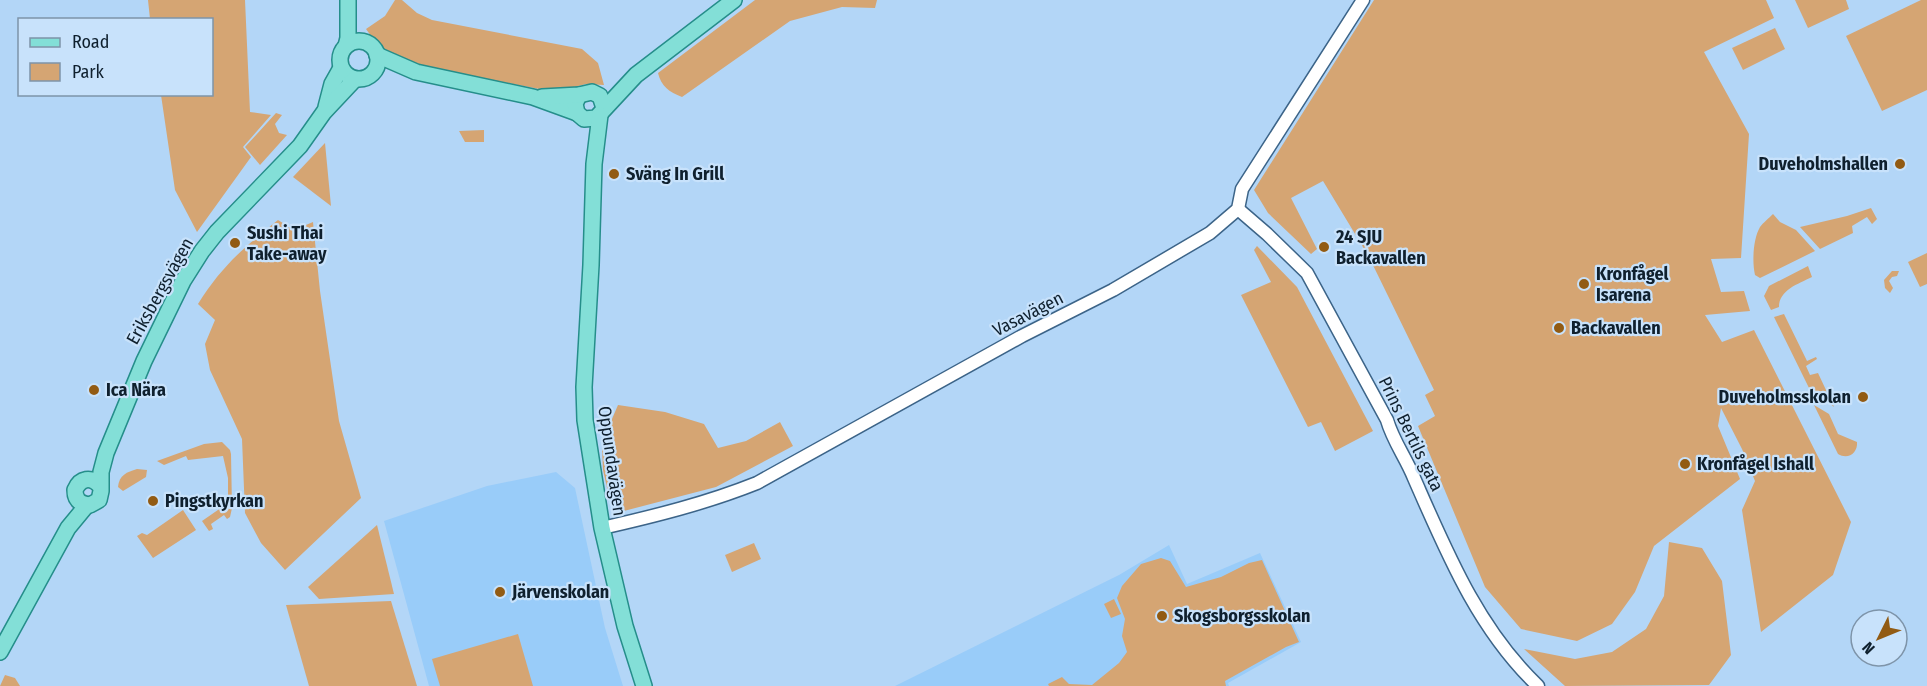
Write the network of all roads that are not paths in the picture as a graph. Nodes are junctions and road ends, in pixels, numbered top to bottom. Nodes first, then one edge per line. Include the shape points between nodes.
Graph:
1 (734, 0) edge
2 (1363, 0) edge
3 (348, 2) edge
4 (364, 42) junction
5 (345, 46) junction
6 (377, 55) junction
7 (341, 68) junction
8 (374, 72) junction
9 (416, 72) junction
10 (636, 75) junction
11 (355, 79) junction
12 (597, 93) junction
13 (579, 94) junction
14 (533, 97) junction
15 (324, 112) junction
16 (602, 112) junction
17 (579, 115) junction
18 (594, 164) junction
19 (1238, 209) junction
20 (106, 453) junction
21 (84, 479) junction
22 (100, 486) junction
23 (81, 500) junction
24 (602, 528) junction
25 (0, 652) edge
26 (644, 686) edge
27 (1538, 686) edge

1 - 10 main road
2 - 19 street via 1249,177
3 - 4 main road
3 - 5 main road
4 - 5 main road
4 - 6 main road
5 - 7 main road via 340,54
6 - 8 main road
6 - 9 main road
7 - 11 main road
7 - 15 main road, Eriksbergsvägen
8 - 9 main road
8 - 11 main road
9 - 14 main road
10 - 12 main road
10 - 16 main road
11 - 15 main road, Eriksbergsvägen
12 - 13 main road
12 - 16 main road via 602,99
13 - 14 main road
13 - 17 main road via 575,104
14 - 17 main road
15 - 20 main road, Eriksbergsvägen via 300,146 202,251 162,320
16 - 17 main road via 591,119
16 - 18 main road, Oppundavägen
17 - 18 main road, Oppundavägen via 589,137
18 - 24 main road, Oppundavägen via 584,387 585,420
19 - 24 street, Vasavägen via 1210,233 1113,290 1022,336 758,483 664,514
19 - 27 street, Prins Bertils gata via 1310,278 1387,420 1460,580 1500,644
20 - 21 main road, Eriksbergsvägen
20 - 22 main road, Eriksbergsvägen
21 - 22 main road
21 - 23 main road via 78,484
22 - 23 main road via 99,500 92,504
23 - 25 main road
24 - 26 main road, Oppundavägen

